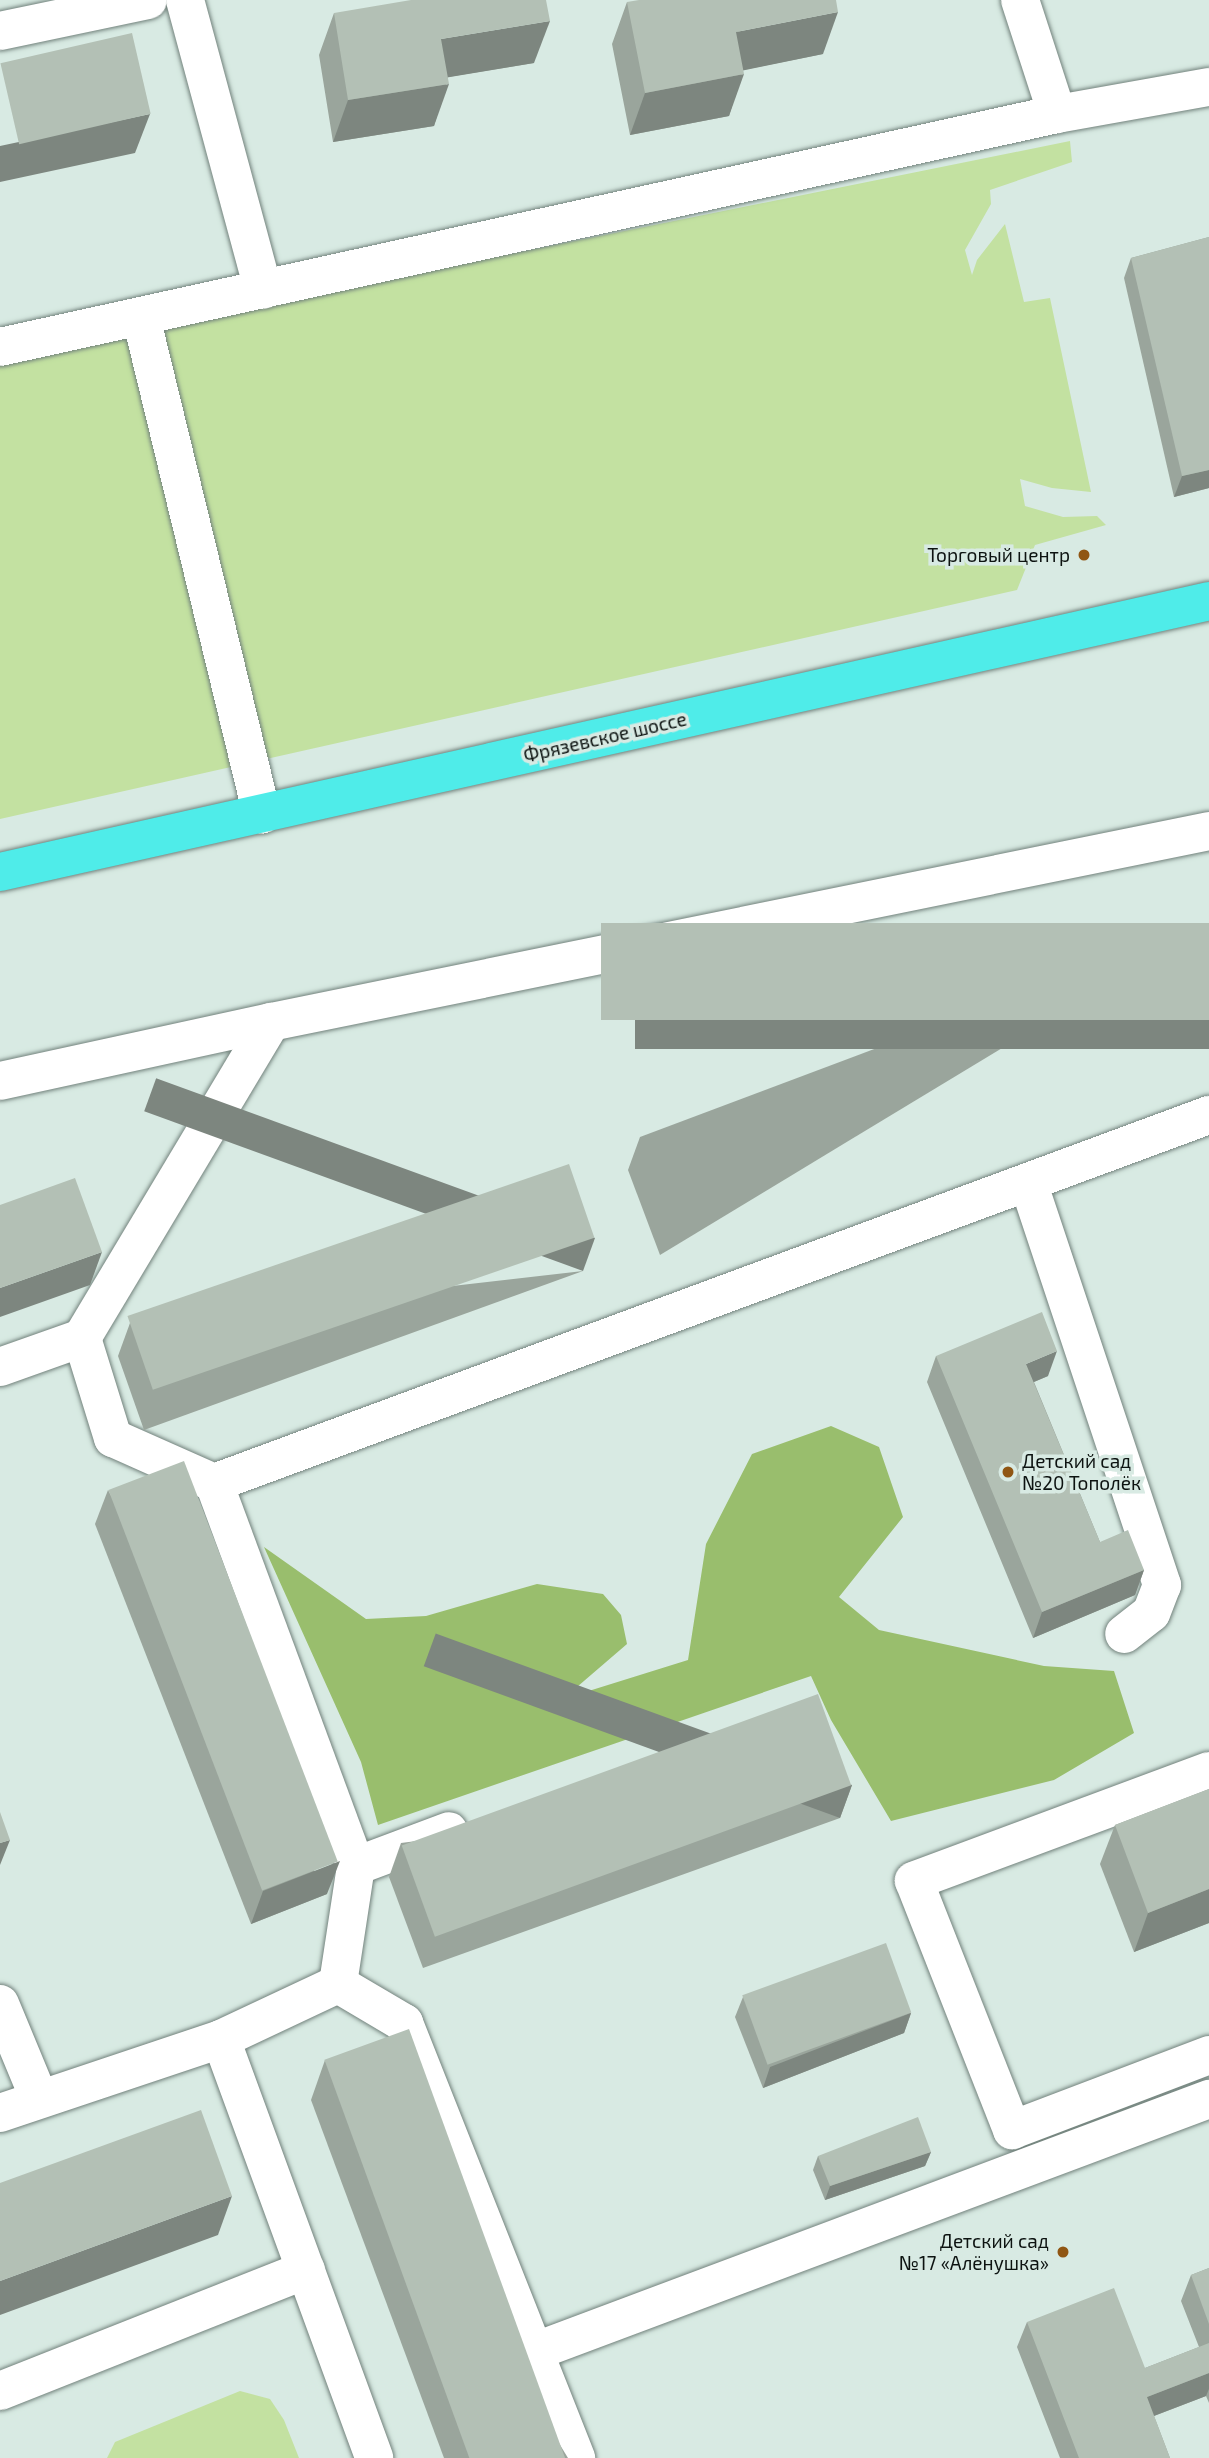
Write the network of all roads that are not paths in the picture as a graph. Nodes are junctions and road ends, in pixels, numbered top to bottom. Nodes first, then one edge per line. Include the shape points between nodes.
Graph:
1 (148, 0) edge
2 (185, 0) edge
3 (1020, 0) edge
4 (73, 7) edge
5 (0, 31) edge
6 (1209, 87) edge
7 (1058, 114) junction
8 (263, 290) junction
9 (141, 317) junction
10 (0, 347) edge
11 (1209, 601) edge
12 (262, 815) junction
13 (1209, 831) edge
14 (0, 873) edge
15 (271, 1022) junction
16 (0, 1081) edge
17 (1209, 1115) edge
18 (1028, 1182) junction
19 (82, 1338) junction
20 (0, 1367) edge
21 (214, 1483) junction
22 (1124, 1634) dead end
23 (1209, 1771) edge
24 (486, 1818) edge
25 (356, 1866) junction
26 (338, 1984) junction
27 (0, 2004) edge
28 (221, 2039) junction
29 (1209, 2055) edge
30 (38, 2098) junction
31 (1209, 2099) edge
32 (0, 2113) edge
33 (306, 2270) junction
34 (536, 2351) junction
35 (0, 2391) edge
36 (374, 2458) edge
37 (576, 2458) edge

1 - 4 street
2 - 8 street
3 - 7 street
4 - 5 street
6 - 7 street
7 - 8 street
8 - 9 street
9 - 10 street
9 - 12 street
11 - 12 highway, Фрязевское шоссе
12 - 14 highway, Фрязевское шоссе
13 - 15 street
15 - 16 street
15 - 19 street
17 - 18 street
18 - 21 street
18 - 22 street via 1162,1585 1151,1613
19 - 20 street
19 - 21 street via 113,1438
21 - 25 street
23 - 29 street via 914,1881 1012,2130
24 - 25 street
25 - 26 street
26 - 28 street
26 - 34 street via 404,2023
27 - 30 street
28 - 30 street
28 - 33 street
30 - 32 street
31 - 34 street
33 - 35 street
33 - 36 street
34 - 37 street

